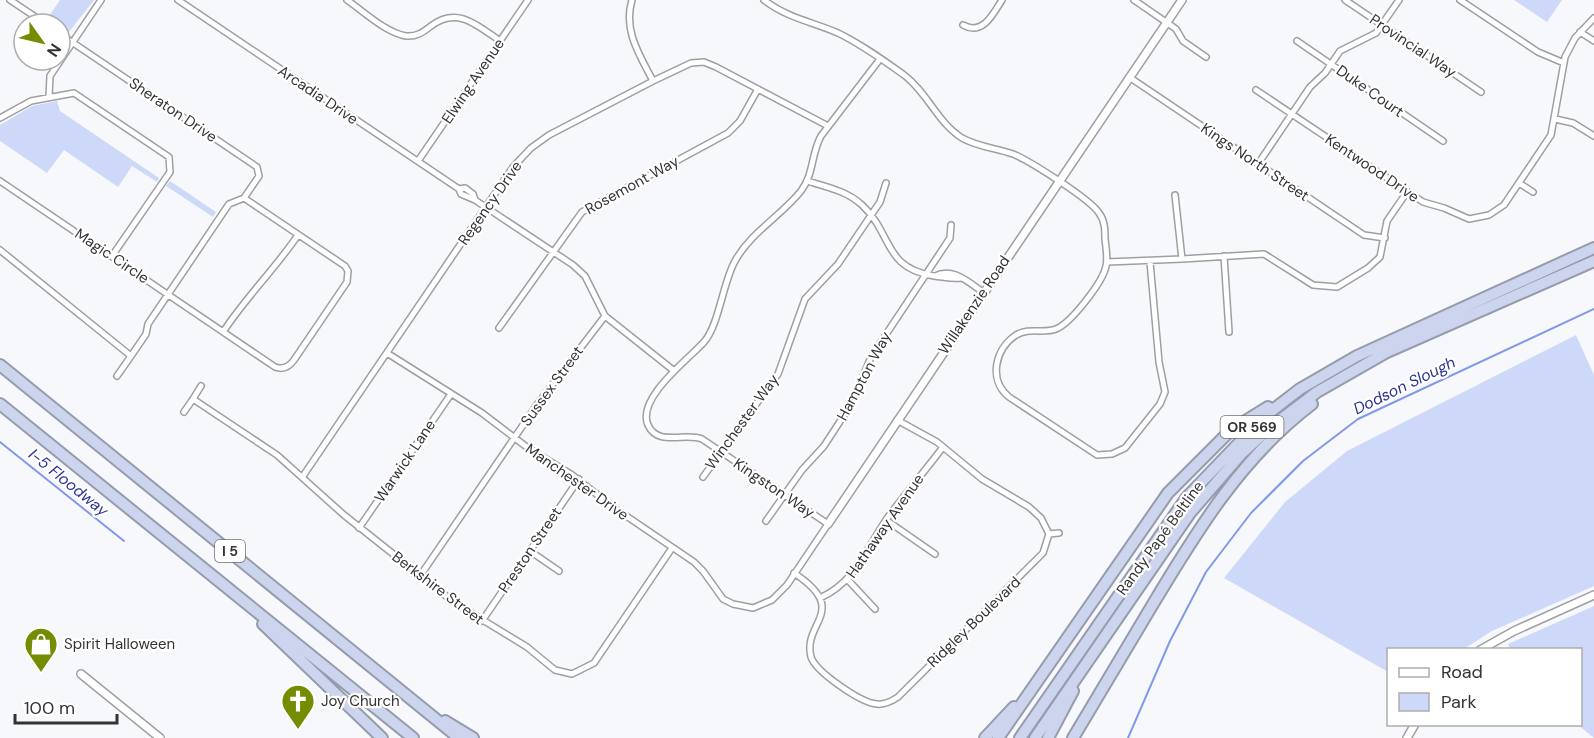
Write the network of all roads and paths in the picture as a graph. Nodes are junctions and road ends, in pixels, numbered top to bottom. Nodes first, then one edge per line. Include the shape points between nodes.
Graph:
1 (10, 0) edge
2 (101, 0) edge
3 (178, 0) edge
4 (528, 0) edge
5 (633, 0) edge
6 (764, 0) edge
7 (1002, 0) edge
8 (1134, 0) edge
9 (1182, 0) edge
10 (1345, 0) edge
11 (1399, 0) edge
12 (1460, 0) edge
13 (351, 1) edge
14 (28, 12) edge
15 (1594, 18) edge
16 (1167, 22) junction
17 (963, 24) dead end
18 (1382, 26) junction
19 (1580, 32) junction
20 (500, 40) junction
21 (1297, 41) dead end
22 (1594, 41) edge
23 (72, 42) joint
24 (1206, 57) dead end
25 (880, 59) junction
26 (1564, 63) junction
27 (1331, 64) junction
28 (53, 72) edge
29 (1129, 77) junction
30 (653, 81) junction
31 (758, 89) junction
32 (1256, 90) dead end
33 (1481, 92) dead end
34 (49, 97) junction
35 (1292, 114) junction
36 (0, 118) edge
37 (1555, 119) junction
38 (828, 126) junction
39 (1594, 136) edge
40 (1443, 141) dead end
41 (418, 161) junction
42 (1258, 164) junction
43 (0, 181) edge
44 (807, 181) junction
45 (1058, 181) junction
46 (886, 183) dead end
47 (1519, 183) junction
48 (1407, 192) junction
49 (1533, 192) dead end
50 (1175, 195) dead end
51 (244, 198) junction
52 (486, 207) junction
53 (871, 215) junction
54 (951, 225) dead end
55 (298, 235) junction
56 (1385, 238) junction
57 (1594, 248) edge
58 (0, 250) edge
59 (553, 251) junction
60 (112, 256) junction
61 (1224, 256) junction
62 (1182, 259) junction
63 (1594, 261) edge
64 (1107, 262) junction
65 (1150, 262) junction
66 (926, 275) junction
67 (983, 292) junction
68 (168, 295) junction
69 (605, 316) junction
70 (1449, 324) junction
71 (499, 328) dead end
72 (223, 332) junction
73 (1229, 332) dead end
74 (387, 353) junction
75 (131, 356) junction
76 (0, 365) edge
77 (673, 370) junction
78 (117, 376) dead end
79 (201, 386) dead end
80 (451, 394) junction
81 (193, 399) junction
82 (1284, 402) junction
83 (0, 405) edge
84 (184, 412) dead end
85 (897, 420) junction
86 (648, 423) junction
87 (640, 426) dead end
88 (514, 438) junction
89 (943, 447) junction
90 (721, 452) junction
91 (303, 476) junction
92 (703, 477) dead end
93 (579, 480) junction
94 (784, 495) junction
95 (886, 520) junction
96 (766, 521) dead end
97 (828, 524) junction
98 (359, 528) junction
99 (1059, 533) dead end
100 (1049, 534) junction
101 (672, 548) junction
102 (530, 551) junction
103 (935, 554) dead end
104 (559, 571) dead end
105 (795, 573) junction
106 (420, 576) junction
107 (848, 580) junction
108 (1594, 595) edge
109 (820, 598) junction
110 (241, 599) junction
111 (762, 605) joint
112 (874, 609) dead end
113 (482, 621) junction
114 (1484, 648) edge
115 (81, 674) dead end
116 (1079, 675) junction
117 (1031, 690) junction
118 (432, 714) junction
119 (160, 738) edge
120 (382, 738) edge
121 (413, 738) edge
122 (459, 738) edge
123 (472, 738) edge
124 (985, 738) edge
125 (998, 738) edge
126 (1020, 738) edge
127 (1035, 738) edge
128 (1048, 738) edge
129 (1073, 738) edge

1 - 14 street
2 - 23 street
3 - 41 street, Arcadia Drive
4 - 20 street, Elwing Avenue
5 - 30 street via 631,34
6 - 25 street via 788,15 845,37
7 - 17 street via 983,25 969,28
8 - 16 street
9 - 16 street, Willakenzie Road
10 - 18 street, Provincial Way
11 - 18 street
12 - 26 street via 1538,52
13 - 20 street via 401,34 420,34 441,20 456,16 469,19
15 - 19 street, Kentwood Drive
16 - 24 street via 1185,43
16 - 29 street, Willakenzie Road
18 - 27 street via 1373,36 1343,49
18 - 33 street, Provincial Way
19 - 22 street
19 - 26 street, Kentwood Drive
20 - 41 street, Elwing Avenue
21 - 27 street, Duke Court
23 - 51 street, Sheraton Drive via 257,167 258,176
25 - 38 street
25 - 45 street via 915,84 959,136 1019,157
26 - 37 street, Kentwood Drive
27 - 35 street
27 - 40 street, Duke Court
28 - 34 street
29 - 42 street, Kings North Street
29 - 45 street, Willakenzie Road
30 - 31 street, Regency Drive via 686,64 700,62
30 - 52 street, Regency Drive via 537,143 513,167
31 - 38 street, Regency Drive
31 - 59 street, Rosemont Way via 743,117 728,133 587,208
32 - 35 street, Kentwood Drive
34 - 36 street via 28,101
34 - 60 street via 73,93 165,153 171,162 170,172
35 - 42 street
35 - 48 street, Kentwood Drive
37 - 39 street via 1573,123
37 - 47 street, Kentwood Drive via 1551,135
38 - 44 street via 816,145
41 - 52 street, Arcadia Drive via 461,194
42 - 56 street, Kings North Street via 1364,235
43 - 60 street, Magic Circle
44 - 53 street via 846,193
44 - 77 street via 744,247 729,273 707,338
45 - 64 street via 1099,213
45 - 67 street, Willakenzie Road
46 - 53 street, Winchester Way
47 - 48 street, Kentwood Drive via 1498,211 1475,219 1426,204
47 - 49 street
48 - 56 street via 1387,221
50 - 62 street
51 - 55 street
51 - 68 street via 230,204
52 - 59 street, Arcadia Drive
52 - 74 street, Regency Drive
53 - 66 street via 897,260
53 - 90 street, Winchester Way via 836,267 807,294 778,374
54 - 66 street, Hampton Way via 950,238
55 - 72 street
55 - 72 street, Magic Circle via 345,266 349,275 294,360 283,368 275,367
56 - 61 street via 1383,252 1374,264 1344,284 1328,288 1310,283 1264,254
57 - 82 highway, Randy Papé Beltline / OR 569 via 1357,356
58 - 75 street
59 - 69 street, Arcadia Drive via 582,272
59 - 71 street, Rosemont Way
60 - 68 street, Magic Circle
61 - 62 street
61 - 73 street
62 - 65 street
63 - 70 highway, Randy Papé Beltline / OR 569
64 - 65 street
64 - 65 street via 1105,271 1071,320 1053,330 1030,330 1017,335 999,357 995,372 1008,397 1090,452 1103,455 1125,448 1166,392 1159,362
66 - 67 street via 954,273
66 - 94 street, Hampton Way via 871,357 852,403 824,446
67 - 85 street, Willakenzie Road
68 - 72 street, Magic Circle
68 - 75 street
69 - 77 street, Arcadia Drive
69 - 88 street, Sussex Street
70 - 116 highway, Randy Papé Beltline / OR 569 via 1387,352 1317,392 1242,453 1190,513
70 - 129 highway via 1321,397 1295,416 1247,463 1183,554
74 - 80 street, Manchester Drive
74 - 91 street, Regency Drive
75 - 78 street
76 - 118 highway, I 5
77 - 86 street via 650,406
79 - 81 street
80 - 88 street, Manchester Drive
80 - 98 street, Warwick Lane
81 - 84 street
81 - 91 street, Berkshire Street
82 - 117 highway via 1263,409 1231,429 1168,493
82 - 126 highway, Randy Papé Beltline / OR 569 via 1239,439 1187,497
83 - 110 highway, I 5
85 - 89 street
85 - 97 street, Willakenzie Road
86 - 87 street
86 - 90 street, Kingston Way via 662,437 696,437
88 - 93 street, Manchester Drive
88 - 106 street, Sussex Street
89 - 95 street, Hathaway Avenue
89 - 100 street via 981,479 1034,512
90 - 92 street, Winchester Way
90 - 94 street, Kingston Way
91 - 98 street, Berkshire Street
93 - 101 street, Manchester Drive
93 - 102 street, Preston Street
94 - 96 street, Hampton Way
94 - 97 street, Kingston Way
95 - 103 street
95 - 107 street, Hathaway Avenue
97 - 105 street, Willakenzie Road
98 - 106 street, Berkshire Street
99 - 100 street
100 - 109 street, Ridgley Boulevard via 1048,545 1037,560 898,697 885,703 863,700 814,663 810,646 821,618
101 - 111 street, Manchester Drive via 703,570 728,602 746,608
101 - 113 street, Berkshire Street via 597,658 581,671 559,672 527,647
102 - 104 street
102 - 113 street, Preston Street
105 - 109 street
105 - 111 street, Willakenzie Road via 780,592
106 - 113 street, Berkshire Street
107 - 109 street, Hathaway Avenue
107 - 112 street
108 - 114 street
110 - 120 highway via 276,639
110 - 121 highway, I 5
115 - 119 street
116 - 127 highway, Randy Papé Beltline / OR 569
116 - 128 highway
117 - 124 highway
117 - 125 highway
118 - 122 highway, I 5
118 - 123 highway

